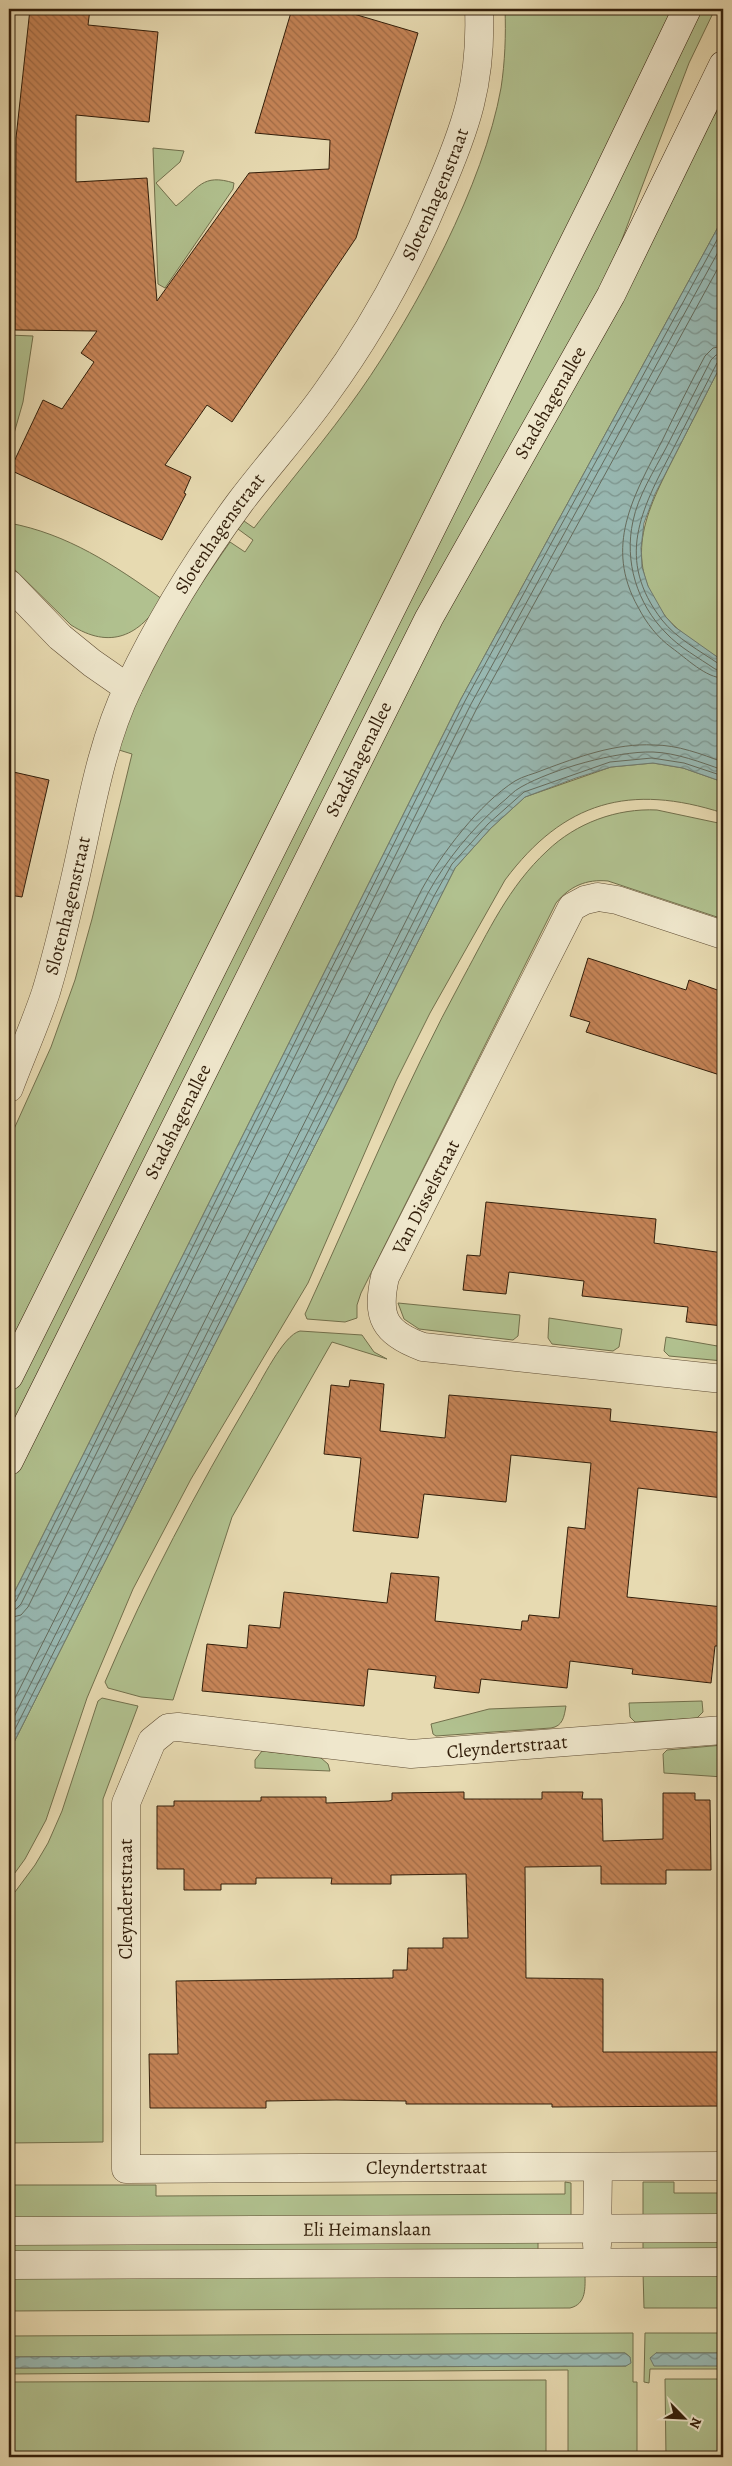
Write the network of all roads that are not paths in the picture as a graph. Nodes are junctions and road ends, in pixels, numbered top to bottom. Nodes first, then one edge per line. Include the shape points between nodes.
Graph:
1 (479, 9) edge
2 (687, 9) edge
3 (723, 65) edge
4 (9, 584) edge
5 (128, 688) junction
6 (723, 935) edge
7 (9, 1088) edge
8 (9, 1376) edge
9 (723, 1379) edge
10 (9, 1461) edge
11 (723, 1730) edge
12 (723, 2166) edge
13 (598, 2167) junction
14 (597, 2228) junction
15 (723, 2228) edge
16 (9, 2231) edge
17 (723, 2262) edge
18 (597, 2263) junction
19 (9, 2265) edge

1 - 5 street, Slotenhagenstraat via 480,44 473,100 419,237 388,296 338,376 190,575
2 - 8 street, Stadshagenallee
3 - 10 street, Stadshagenallee via 611,294 429,618
4 - 5 street via 60,637
5 - 7 street, Slotenhagenstraat via 119,708 89,813 46,992
6 - 9 street, Van Disselstraat via 617,900 598,898 572,906 385,1277 382,1316 390,1329 423,1347
11 - 13 street, Cleyndertstraat via 411,1754 168,1728 152,1741 126,1803 126,2169
12 - 13 street, Cleyndertstraat
13 - 14 street
14 - 15 street, Eli Heimanslaan
14 - 16 street, Eli Heimanslaan
14 - 18 street
17 - 18 street, Eli Heimanslaan
18 - 19 street, Eli Heimanslaan

